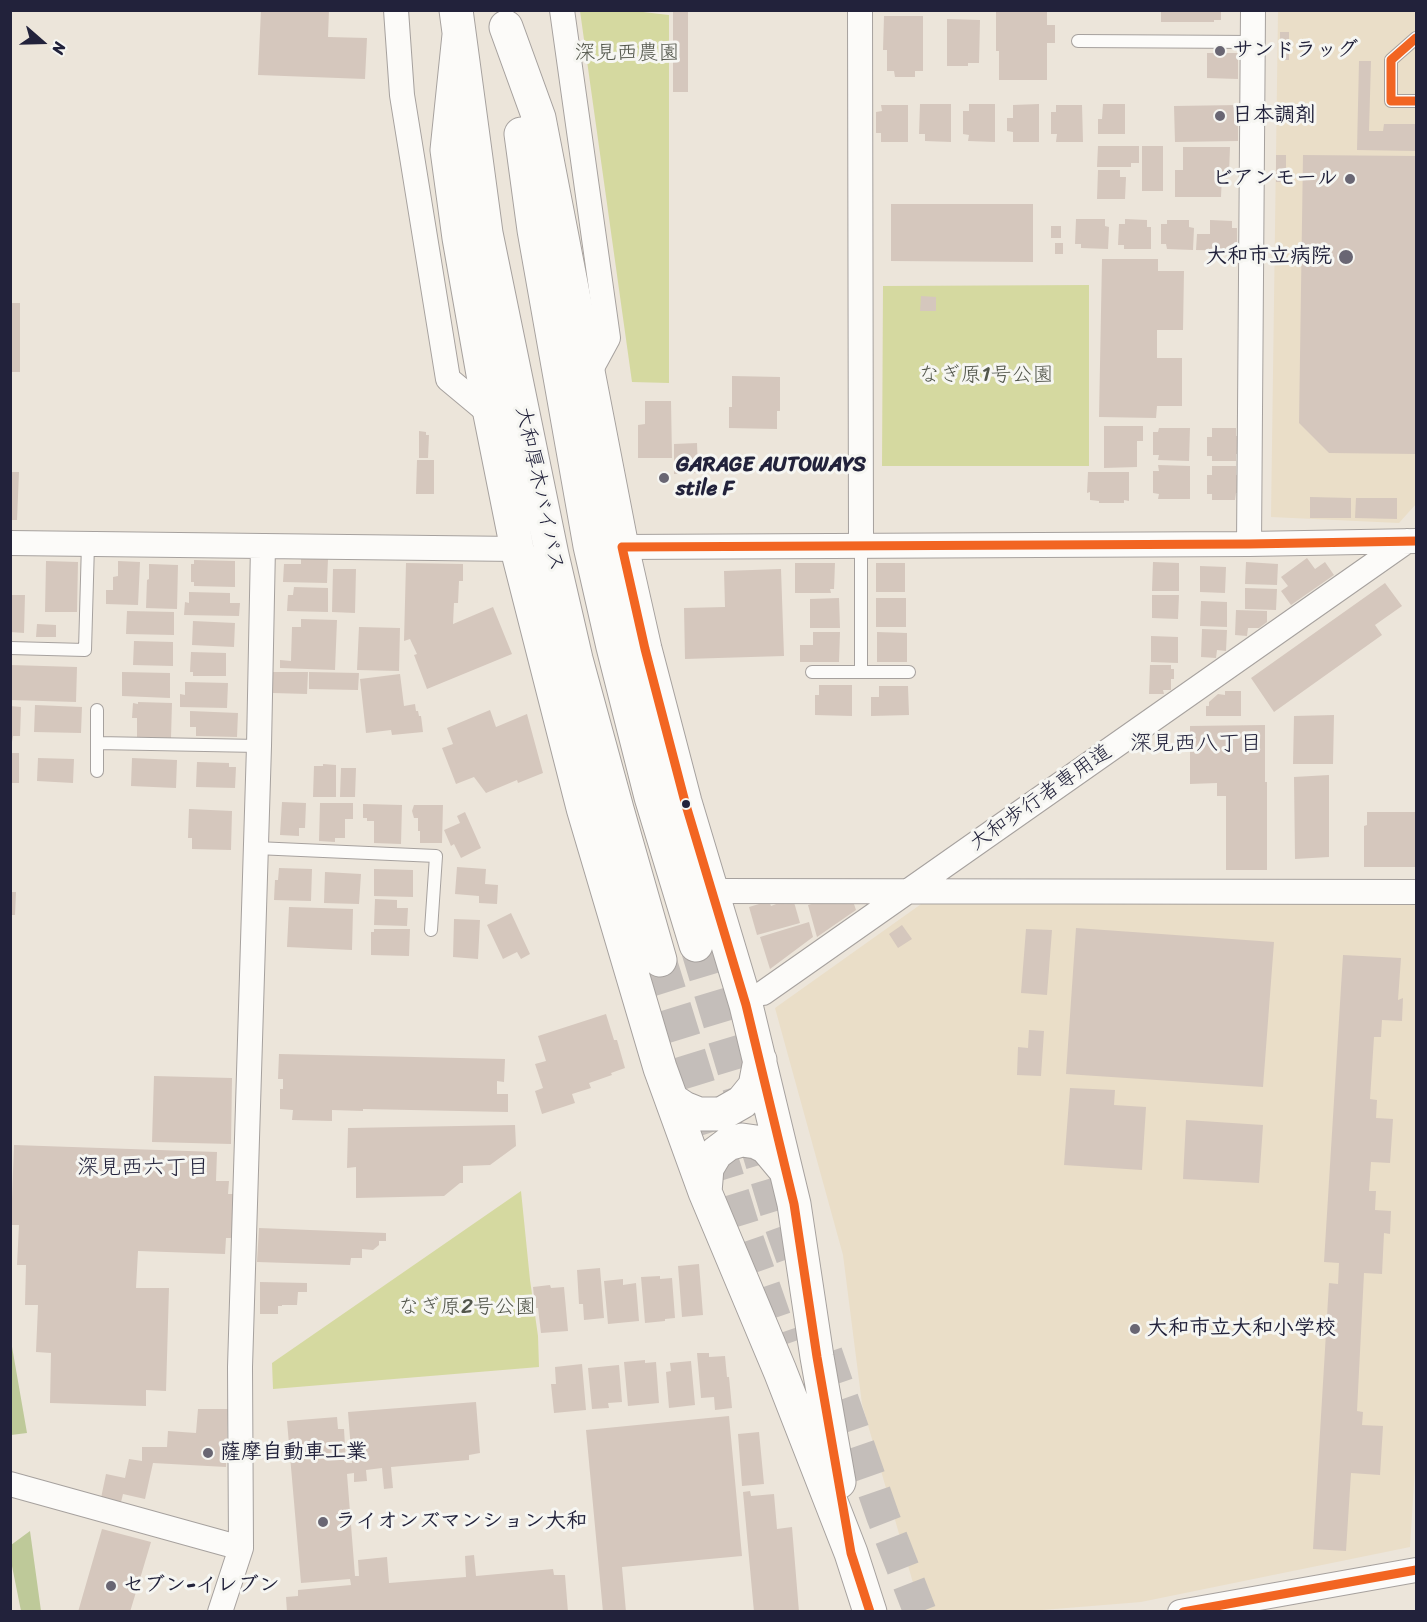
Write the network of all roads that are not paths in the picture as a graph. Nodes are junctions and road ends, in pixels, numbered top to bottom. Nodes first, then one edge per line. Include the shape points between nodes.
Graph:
1 (396, 10) edge
2 (562, 10) edge
3 (860, 10) edge
4 (1253, 10) edge
5 (505, 19) edge
6 (457, 22) edge
7 (1416, 38) edge
8 (1078, 41) dead end
9 (1253, 42) junction
10 (1416, 101) edge
11 (589, 373) junction
12 (490, 414) junction
13 (1412, 541) edge
14 (10, 543) edge
15 (87, 544) junction
16 (1249, 544) junction
17 (861, 545) junction
18 (263, 546) junction
19 (622, 547) junction
20 (517, 549) junction
21 (10, 648) edge
22 (812, 672) dead end
23 (861, 672) junction
24 (909, 672) dead end
25 (97, 710) dead end
26 (97, 743) junction
27 (259, 746) junction
28 (98, 771) dead end
29 (256, 849) junction
30 (712, 891) junction
31 (907, 891) junction
32 (1416, 892) edge
33 (431, 930) dead end
34 (696, 945) tunnel mouth
35 (660, 960) tunnel mouth
36 (763, 993) dead end
37 (760, 1059) junction
38 (672, 1100) junction
39 (786, 1171) junction
40 (705, 1192) junction
41 (10, 1484) edge
42 (241, 1548) junction
43 (851, 1553) junction
44 (1416, 1570) edge
45 (220, 1611) edge
46 (870, 1611) edge
47 (1180, 1611) edge

1 - 12 street via 402,95 448,379
2 - 11 street via 608,338
3 - 17 street
4 - 9 street
5 - 11 highway via 539,118
5 - 34 highway, 大和厚木バイパス via 534,230 590,546 651,797
6 - 12 highway via 447,150
6 - 35 highway, 大和厚木バイパス via 486,233 552,555 616,809
7 - 10 lane via 1391,60 1391,101
8 - 9 lane
9 - 16 street
11 - 19 highway
12 - 20 highway
13 - 16 street
13 - 31 street, 大和歩行者専用道
14 - 15 street
15 - 18 street
15 - 21 lane via 85,650
16 - 17 street
17 - 19 street
17 - 23 lane
18 - 20 street
18 - 27 street
19 - 30 highway via 685,802
20 - 38 highway via 583,808
22 - 23 lane
23 - 24 lane
25 - 26 lane
26 - 27 lane
26 - 28 lane
27 - 29 street
29 - 33 lane via 436,856
29 - 42 street via 240,1367
30 - 31 street
30 - 37 highway
31 - 32 street
31 - 36 street, 大和歩行者専用道
37 - 38 highway via 755,1086 742,1102 721,1114 699,1114
37 - 39 highway
38 - 40 highway
39 - 40 highway via 766,1147 742,1140 716,1153 707,1168
39 - 43 highway
40 - 43 highway
41 - 42 street
42 - 45 street
43 - 46 highway
44 - 47 street

